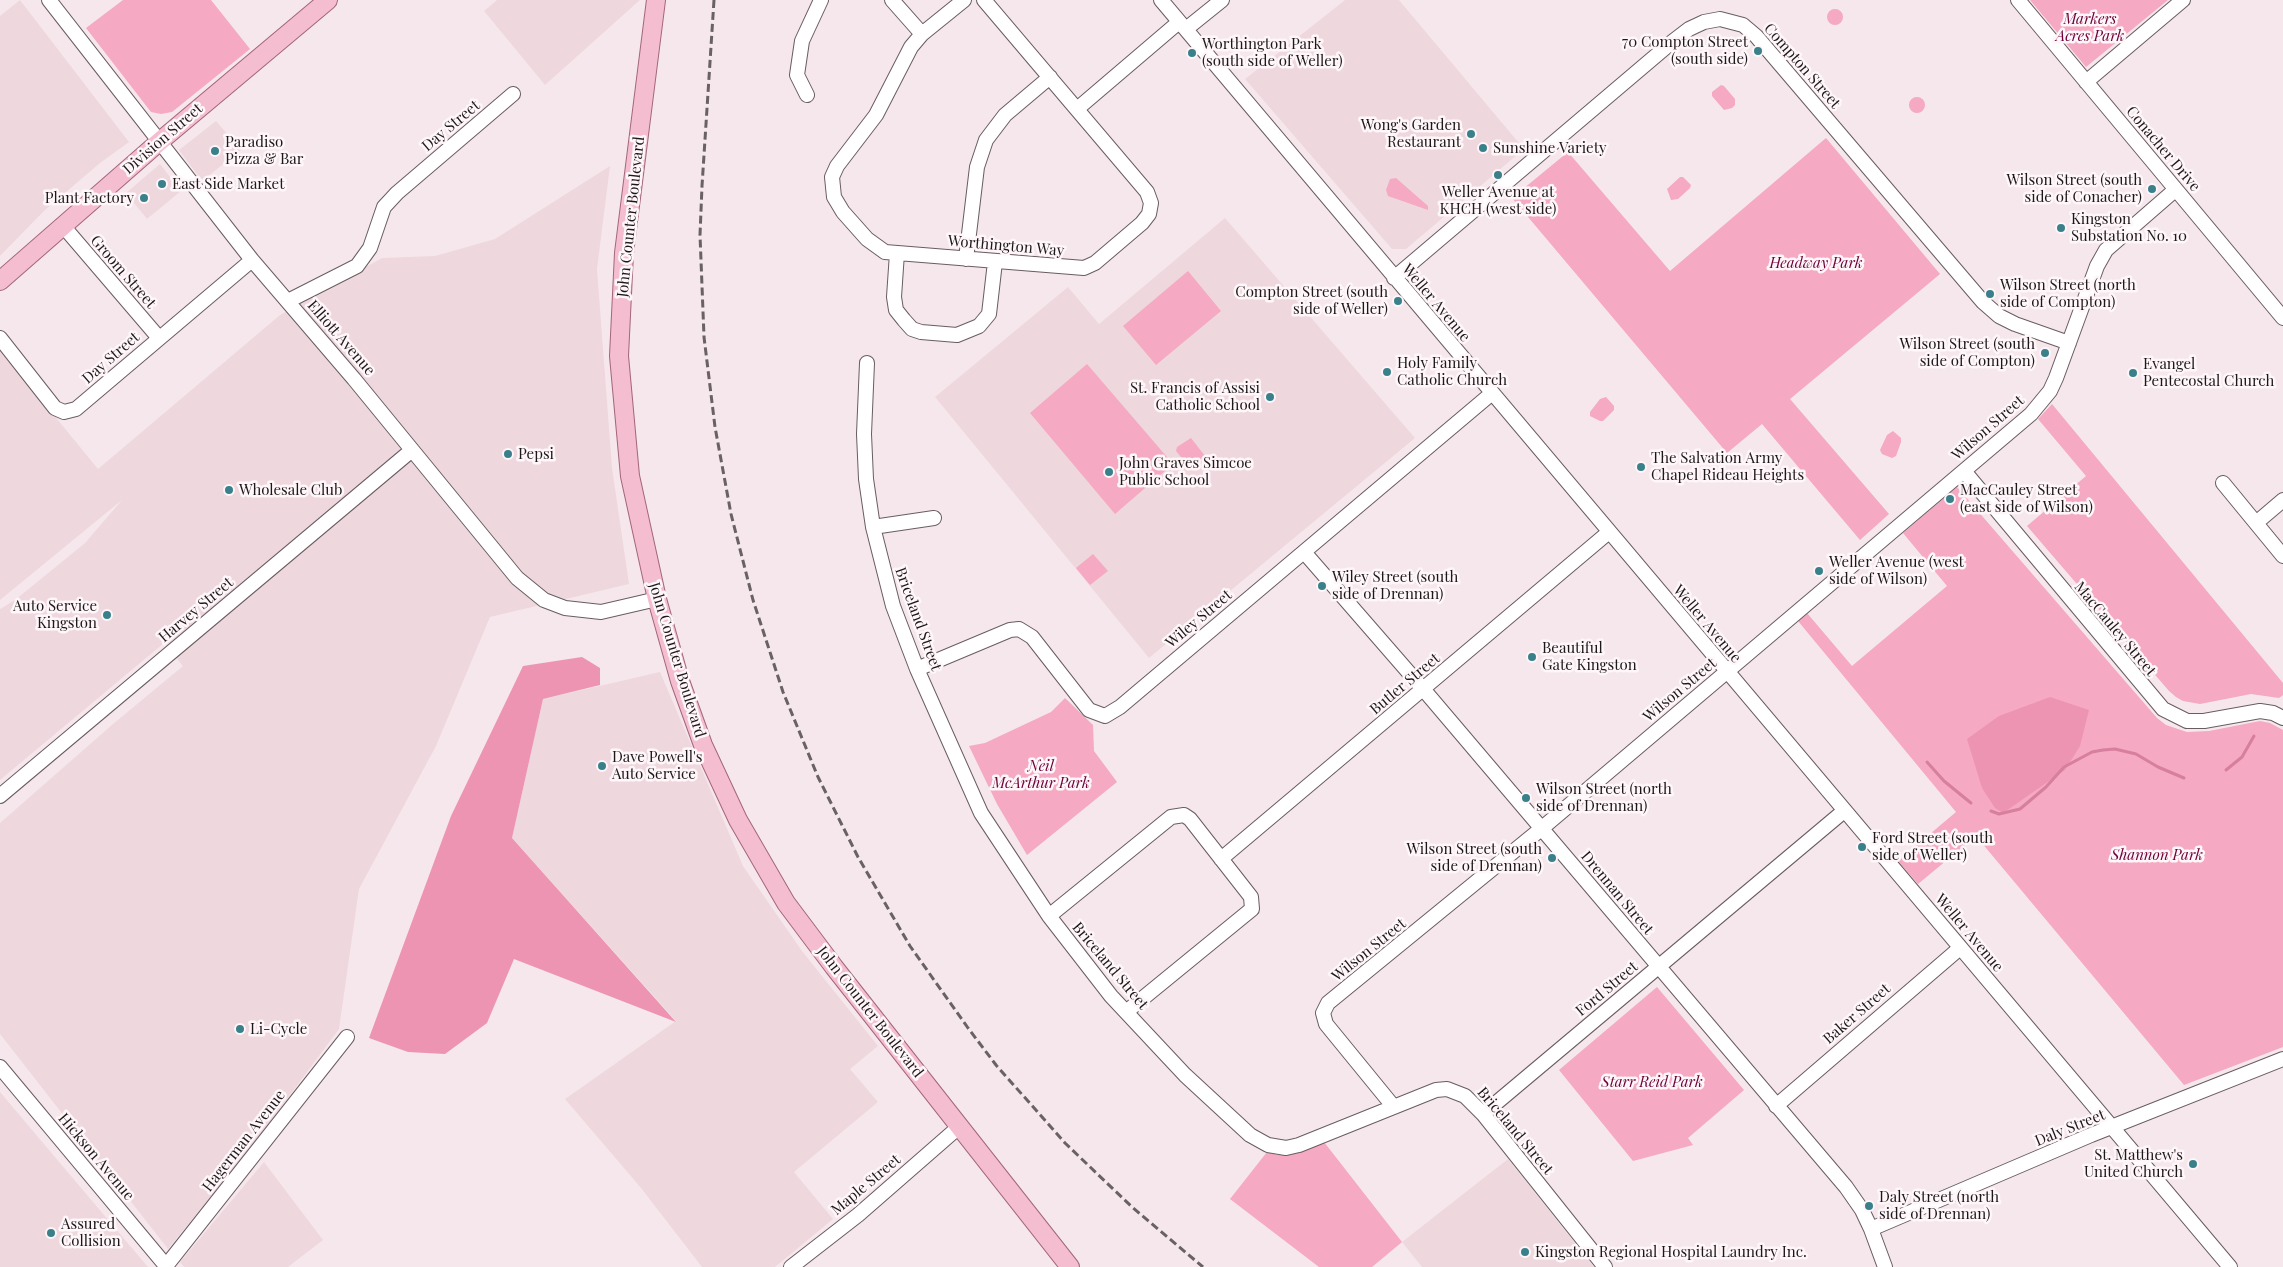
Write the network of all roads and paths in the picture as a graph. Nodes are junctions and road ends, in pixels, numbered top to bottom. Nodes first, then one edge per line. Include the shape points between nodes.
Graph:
1 (49, 0) edge
2 (328, 0) edge
3 (821, 0) edge
4 (892, 0) edge
5 (964, 0) edge
6 (984, 0) edge
7 (1161, 0) edge
8 (1222, 0) edge
9 (2018, 0) edge
10 (2183, 0) edge
11 (656, 2) edge
12 (1183, 25) junction
13 (922, 34) junction
14 (1050, 77) junction
15 (2086, 82) junction
16 (513, 94) dead end
17 (807, 95) dead end
18 (1077, 109) junction
19 (159, 142) junction
20 (2175, 190) junction
21 (64, 227) junction
22 (897, 253) junction
23 (966, 259) junction
24 (252, 260) junction
25 (995, 262) junction
26 (1394, 278) junction
27 (0, 281) edge
28 (288, 302) junction
29 (2283, 318) edge
30 (0, 338) edge
31 (159, 338) junction
32 (2069, 343) junction
33 (867, 362) dead end
34 (1491, 394) junction
35 (412, 450) junction
36 (1964, 471) junction
37 (2223, 483) dead end
38 (2283, 500) edge
39 (934, 518) dead end
40 (2256, 523) junction
41 (873, 527) junction
42 (1609, 532) junction
43 (1304, 552) junction
44 (2283, 556) edge
45 (657, 599) junction
46 (917, 669) junction
47 (1727, 672) junction
48 (1424, 690) junction
49 (2283, 718) edge
50 (0, 796) edge
51 (1844, 811) junction
52 (1541, 829) junction
53 (1221, 859) junction
54 (1049, 916) junction
55 (1960, 948) junction
56 (1658, 967) junction
57 (1126, 1012) junction
58 (347, 1037) dead end
59 (2283, 1060) edge
60 (0, 1067) edge
61 (1393, 1106) junction
62 (1776, 1106) junction
63 (1483, 1114) junction
64 (960, 1126) junction
65 (2112, 1128) junction
66 (1871, 1229) junction
67 (166, 1267) edge
68 (791, 1267) edge
69 (1070, 1267) edge
70 (1605, 1267) edge
71 (1885, 1267) edge
72 (2230, 1267) edge

1 - 19 street, Elliott Avenue
2 - 19 main road, Division Street
3 - 17 street via 802,42 797,75
4 - 13 street
5 - 13 street, Worthington Way
6 - 14 street, Worthington Way
7 - 12 street, Weller Avenue
8 - 12 street
9 - 15 street, Conacher Drive
10 - 15 street
11 - 45 main road, John Counter Boulevard via 624,253 620,356 630,476
12 - 18 street
12 - 26 street, Weller Avenue
13 - 22 street, Worthington Way via 911,47 876,115 837,166 832,178 834,196 843,212 875,246 885,252
14 - 18 street, Worthington Way
14 - 23 street via 1005,115 986,140 977,167
15 - 20 street, Conacher Drive
16 - 28 street, Day Street via 384,207 370,248 357,266
18 - 25 street, Worthington Way via 1147,192 1151,203 1149,214 1095,263 1084,268
19 - 21 main road, Division Street
19 - 24 street, Elliott Avenue
20 - 29 street, Conacher Drive
20 - 32 street, Wilson Street via 2106,250
21 - 27 main road, Division Street
21 - 31 street, Groom Street
22 - 23 street, Worthington Way
22 - 25 street via 896,310 912,329 957,336 979,326 988,314
23 - 25 street, Worthington Way
24 - 28 street, Elliott Avenue
24 - 31 street, Day Street
26 - 32 street, Compton Street via 1672,42 1689,29 1720,19 1743,25 1756,36 1983,302 2015,324
26 - 34 street, Weller Avenue
28 - 35 street, Elliott Avenue
30 - 31 street, Day Street via 55,408 64,412 76,409
32 - 36 street, Wilson Street via 2053,384 2041,403
33 - 41 street, Briceland Street via 864,434
34 - 42 street, Weller Avenue
34 - 43 street, Wiley Street
35 - 45 street, Elliott Avenue via 517,578 544,600 565,608 601,612
35 - 50 street, Harvey Street
36 - 47 street, Wilson Street
36 - 49 street, MacCauley Street via 2163,709 2188,721 2260,711
37 - 40 street
38 - 40 street
39 - 41 street
40 - 44 street
41 - 46 street, Briceland Street via 893,606
42 - 47 street, Weller Avenue
42 - 48 street, Butler Street
43 - 46 street, Wiley Street via 1120,707 1105,716 1089,710 1032,637 1019,629
43 - 48 street, Drennan Street
45 - 64 main road, John Counter Boulevard via 680,681 703,745 759,858 786,902 829,960
46 - 54 street, Briceland Street via 981,812
47 - 51 street, Weller Avenue
47 - 52 street, Wilson Street
48 - 52 street, Drennan Street
48 - 53 street, Butler Street
51 - 55 street, Weller Avenue
51 - 56 street, Ford Street
52 - 56 street, Drennan Street
52 - 61 street, Wilson Street via 1328,1003 1323,1013 1326,1024
53 - 54 street via 1190,819 1176,815
53 - 57 street via 1251,897 1252,909
54 - 57 street, Briceland Street
55 - 62 street, Baker Street
55 - 65 street, Weller Avenue
56 - 62 street, Drennan Street
56 - 63 street, Ford Street
57 - 61 street, Briceland Street via 1185,1075 1250,1135 1268,1146 1286,1148 1299,1145
58 - 67 street, Hagerman Avenue
59 - 65 street, Daly Street
60 - 67 street, Hickson Avenue
61 - 63 street, Briceland Street via 1427,1092 1447,1089 1465,1096
62 - 66 street, Drennan Street via 1854,1198
63 - 70 street, Briceland Street
64 - 68 street, Maple Street via 858,1215
64 - 69 main road, John Counter Boulevard
65 - 66 street, Daly Street
65 - 72 street, Weller Avenue
66 - 71 street, Drennan Street

